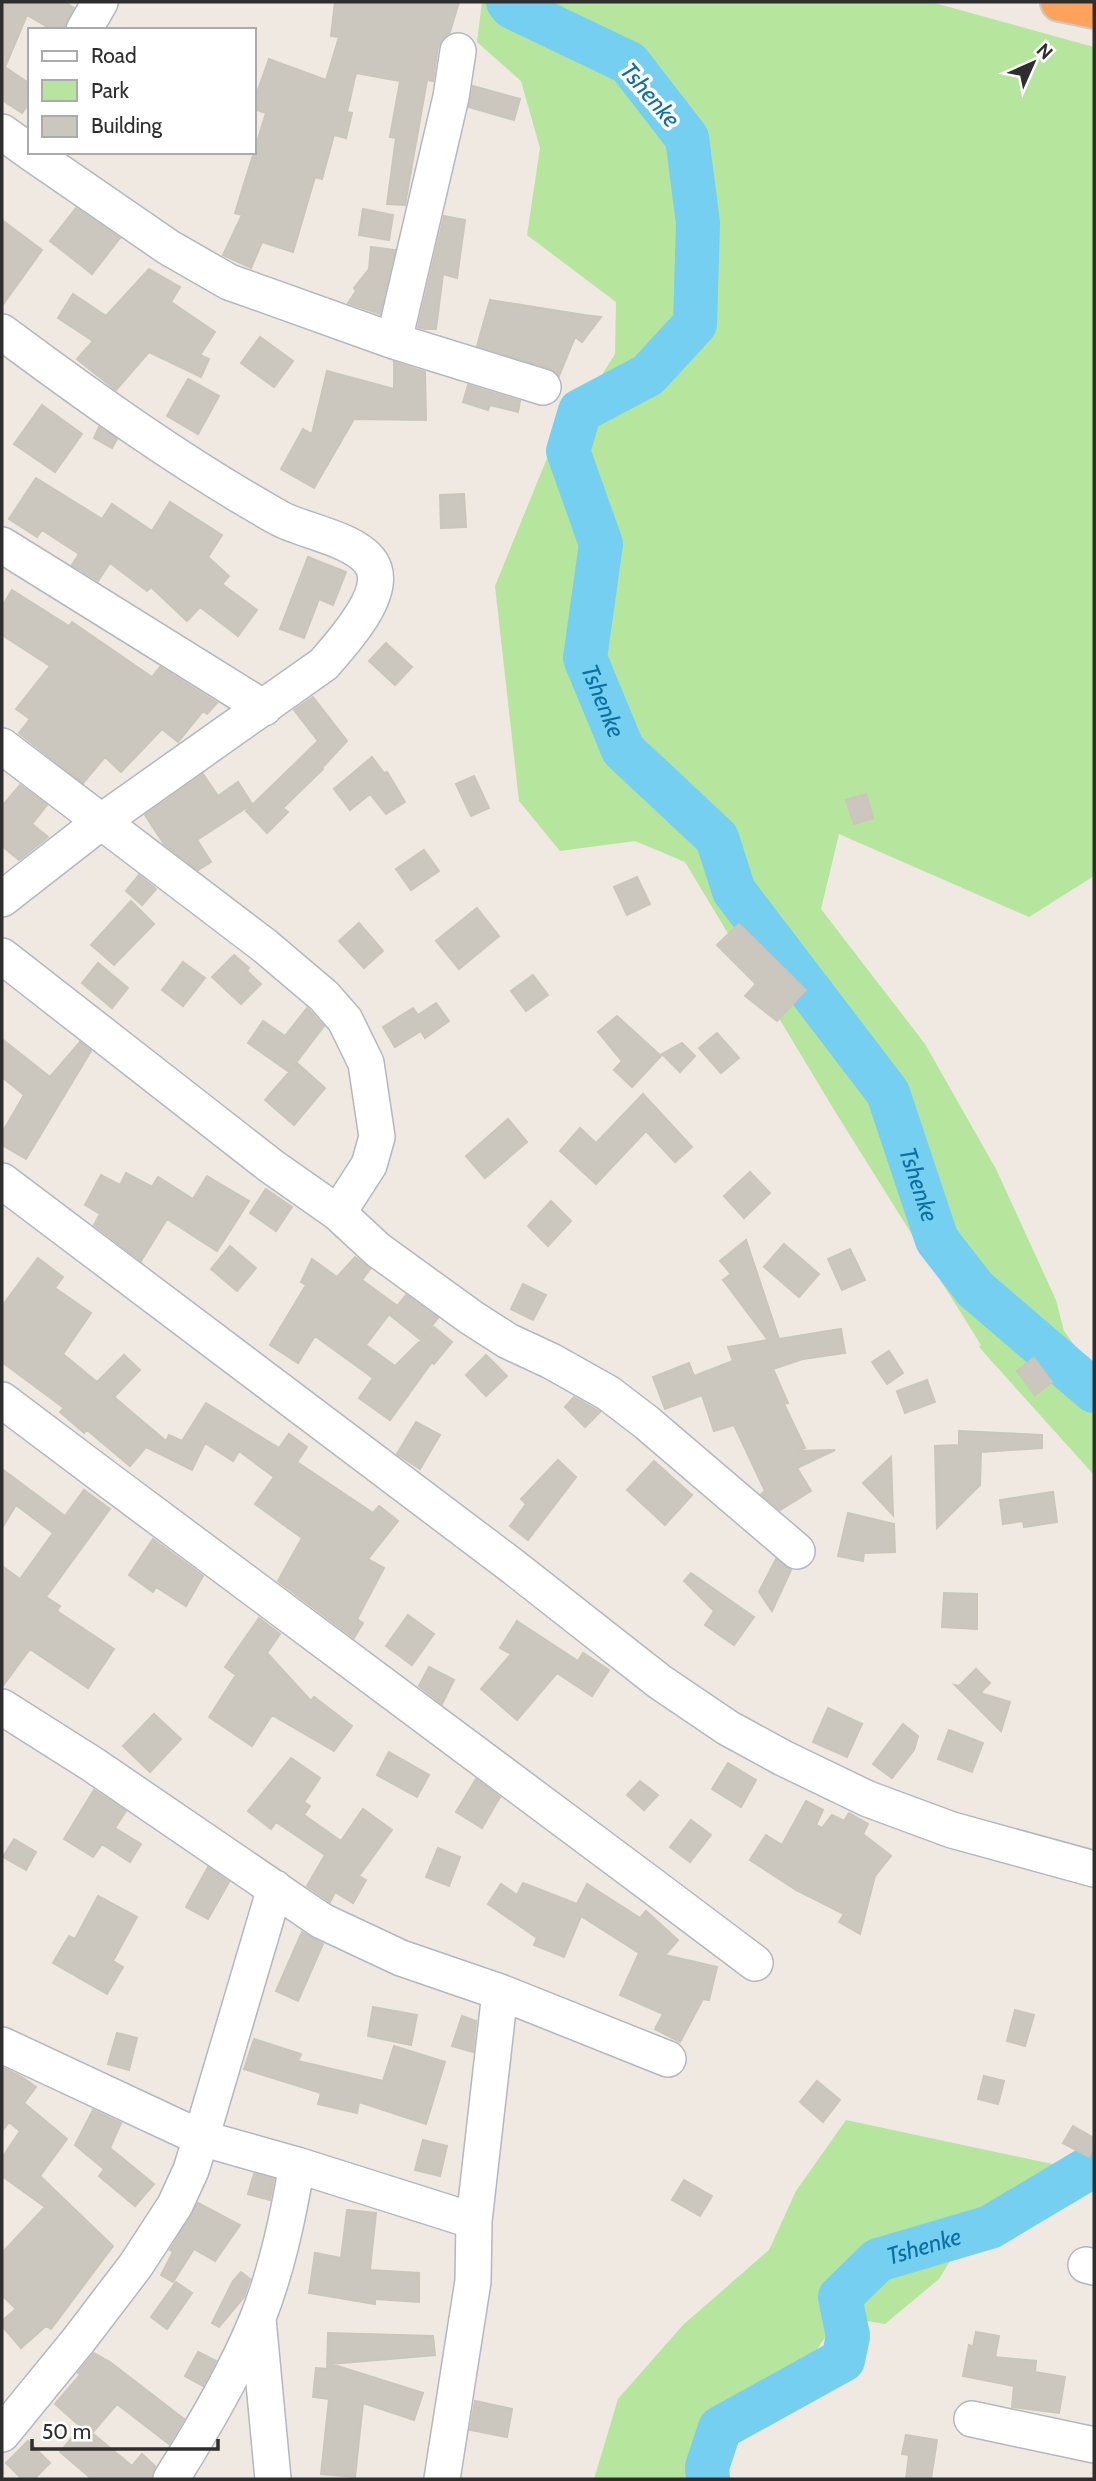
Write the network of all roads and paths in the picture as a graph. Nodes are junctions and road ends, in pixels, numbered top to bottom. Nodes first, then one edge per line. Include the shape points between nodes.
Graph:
1 (100, 2) edge
2 (1060, 2) edge
3 (1094, 9) edge
4 (85, 28) edge
5 (458, 51) dead end
6 (39, 154) edge
7 (2, 331) edge
8 (394, 341) junction
9 (543, 387) dead end
10 (2, 545) edge
11 (264, 708) junction
12 (2, 746) edge
13 (102, 821) junction
14 (2, 899) edge
15 (2, 956) edge
16 (2, 1181) edge
17 (338, 1213) junction
18 (2, 1400) edge
19 (797, 1551) dead end
20 (2, 1707) edge
21 (1094, 1869) edge
22 (275, 1888) junction
23 (755, 1963) dead end
24 (500, 1992) junction
25 (2, 2045) edge
26 (668, 2059) dead end
27 (201, 2138) junction
28 (297, 2165) junction
29 (474, 2221) junction
30 (258, 2319) junction
31 (972, 2419) dead end
32 (2, 2434) edge
33 (1094, 2445) edge
34 (171, 2479) edge
35 (273, 2479) edge
36 (442, 2479) edge

1 - 4 street
2 - 3 highway
5 - 8 street
6 - 8 street via 168,247 229,282
7 - 11 street via 108,411 213,480 282,520 360,551 373,566 377,579 372,598 342,642 324,664
8 - 9 street
10 - 11 street
11 - 13 street
12 - 13 street
13 - 14 street
13 - 17 street via 265,946 345,1020 366,1063 377,1137 369,1166
15 - 17 street
16 - 21 street via 511,1564 660,1682 728,1728 868,1799 952,1830
17 - 19 street via 378,1250 472,1318 608,1393
18 - 23 street
20 - 22 street
22 - 24 street via 322,1921 401,1958
22 - 27 street
24 - 26 street
24 - 29 street
25 - 27 street
27 - 28 street
27 - 32 street via 175,2205 136,2265
28 - 29 street
28 - 30 street via 288,2218
29 - 36 street via 473,2281
30 - 34 street
30 - 35 street
31 - 33 street

